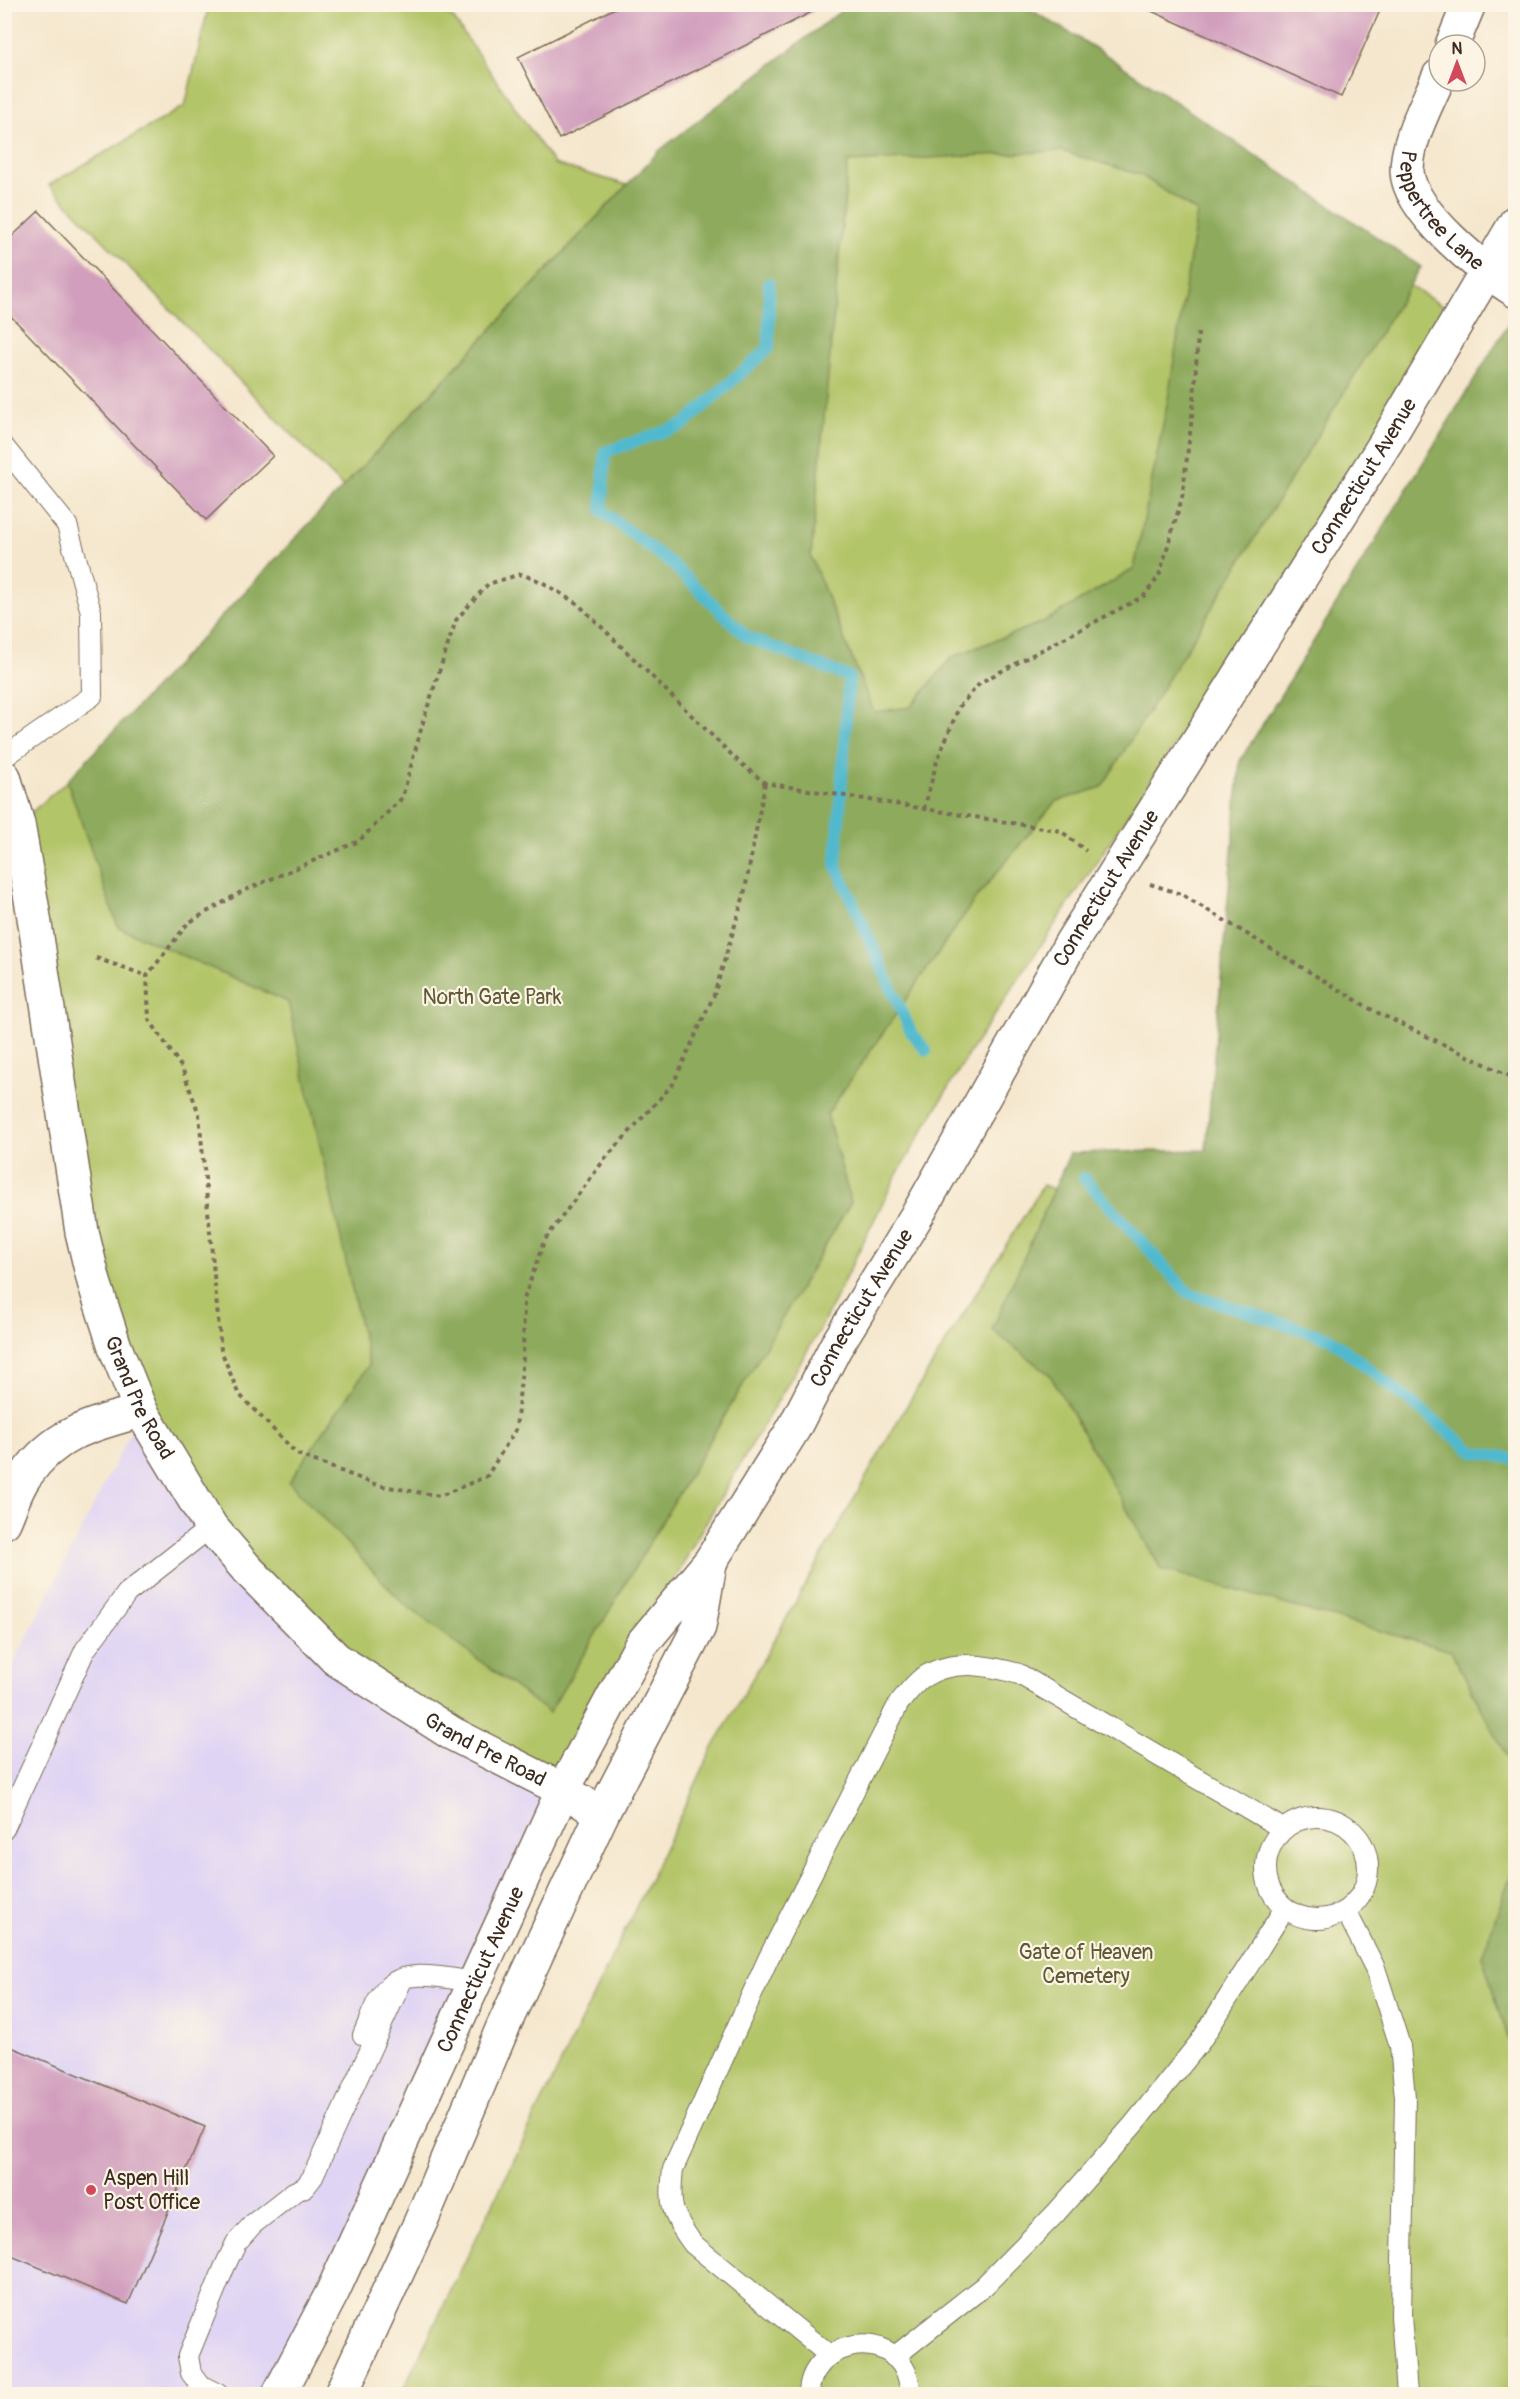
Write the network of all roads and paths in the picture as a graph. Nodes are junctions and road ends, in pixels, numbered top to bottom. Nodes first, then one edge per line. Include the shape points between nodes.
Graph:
1 (1469, 4) edge
2 (1457, 33) edge
3 (1432, 93) edge
4 (1515, 222) edge
5 (1486, 273) junction
6 (1515, 291) edge
7 (1198, 333) dead end
8 (4, 447) edge
9 (4, 757) edge
10 (4, 777) edge
11 (765, 783) junction
12 (924, 809) junction
13 (1115, 873) junction
14 (96, 958) dead end
15 (147, 976) junction
16 (1515, 1079) edge
17 (141, 1411) junction
18 (4, 1522) edge
19 (212, 1527) junction
20 (710, 1562) junction
21 (563, 1790) junction
22 (602, 1814) junction
23 (4, 1829) edge
24 (1283, 1829) junction
25 (1285, 1908) junction
26 (1346, 1911) junction
27 (475, 1982) junction
28 (829, 2355) junction
29 (894, 2357) junction
30 (218, 2394) edge
31 (279, 2394) edge
32 (340, 2394) edge
33 (809, 2394) edge
34 (911, 2394) edge
35 (1407, 2394) edge

1 - 2 main road
3 - 5 main road, Peppertree Lane via 1414,135 1407,172 1420,209
4 - 5 main road, Connecticut Avenue
5 - 6 main road, Peppertree Lane
5 - 13 main road, Connecticut Avenue via 1386,441
7 - 12 path via 1182,498 1159,576 1144,596 981,682 959,707 937,761
8 - 9 lane via 67,525 91,612 92,696
10 - 17 main road, Grand Pre Road via 18,824 33,911 82,1232 115,1347
11 - 12 path
11 - 15 path via 578,604 521,574 488,584 456,620 402,798 359,841 241,892 188,923
11 - 15 path via 744,894 714,995 673,1084 604,1160 544,1241 524,1299 516,1429 487,1476 440,1496 377,1485 297,1454 238,1393 220,1350 199,1114 182,1068 149,1019
12 - 13 path via 1061,831
13 - 16 path via 1181,894 1374,1011
13 - 20 main road, Connecticut Avenue via 1071,943 919,1212 835,1348 794,1428
14 - 15 path
17 - 18 main road via 84,1427 62,1438 26,1476
17 - 19 main road, Grand Pre Road
19 - 21 main road, Grand Pre Road via 247,1569 336,1659 451,1733
19 - 23 lane via 127,1593 85,1650
20 - 21 main road, Connecticut Avenue via 641,1645
20 - 22 main road, Connecticut Avenue via 699,1627
21 - 22 main road, Grand Pre Road
21 - 27 main road, Connecticut Avenue
22 - 32 main road, Connecticut Avenue
24 - 25 lane via 1266,1856 1266,1880
24 - 26 lane via 1296,1820 1332,1818 1351,1828 1363,1842 1369,1868 1366,1885
24 - 28 lane via 1019,1674 987,1665 960,1664 922,1678 899,1703 768,1959 673,2169 670,2201 678,2223 693,2244
25 - 26 lane via 1320,1920
25 - 29 lane via 1200,2042 1125,2134 1056,2213 984,2286
26 - 35 lane via 1375,1968 1400,2046 1405,2097 1401,2316
27 - 30 lane via 403,1978 387,1986 375,2005 294,2192 253,2224 236,2243 188,2356 191,2373 200,2385
27 - 31 main road, Connecticut Avenue via 332,2293
28 - 29 lane via 856,2345 874,2347
28 - 33 lane via 816,2368
29 - 34 lane via 906,2371

